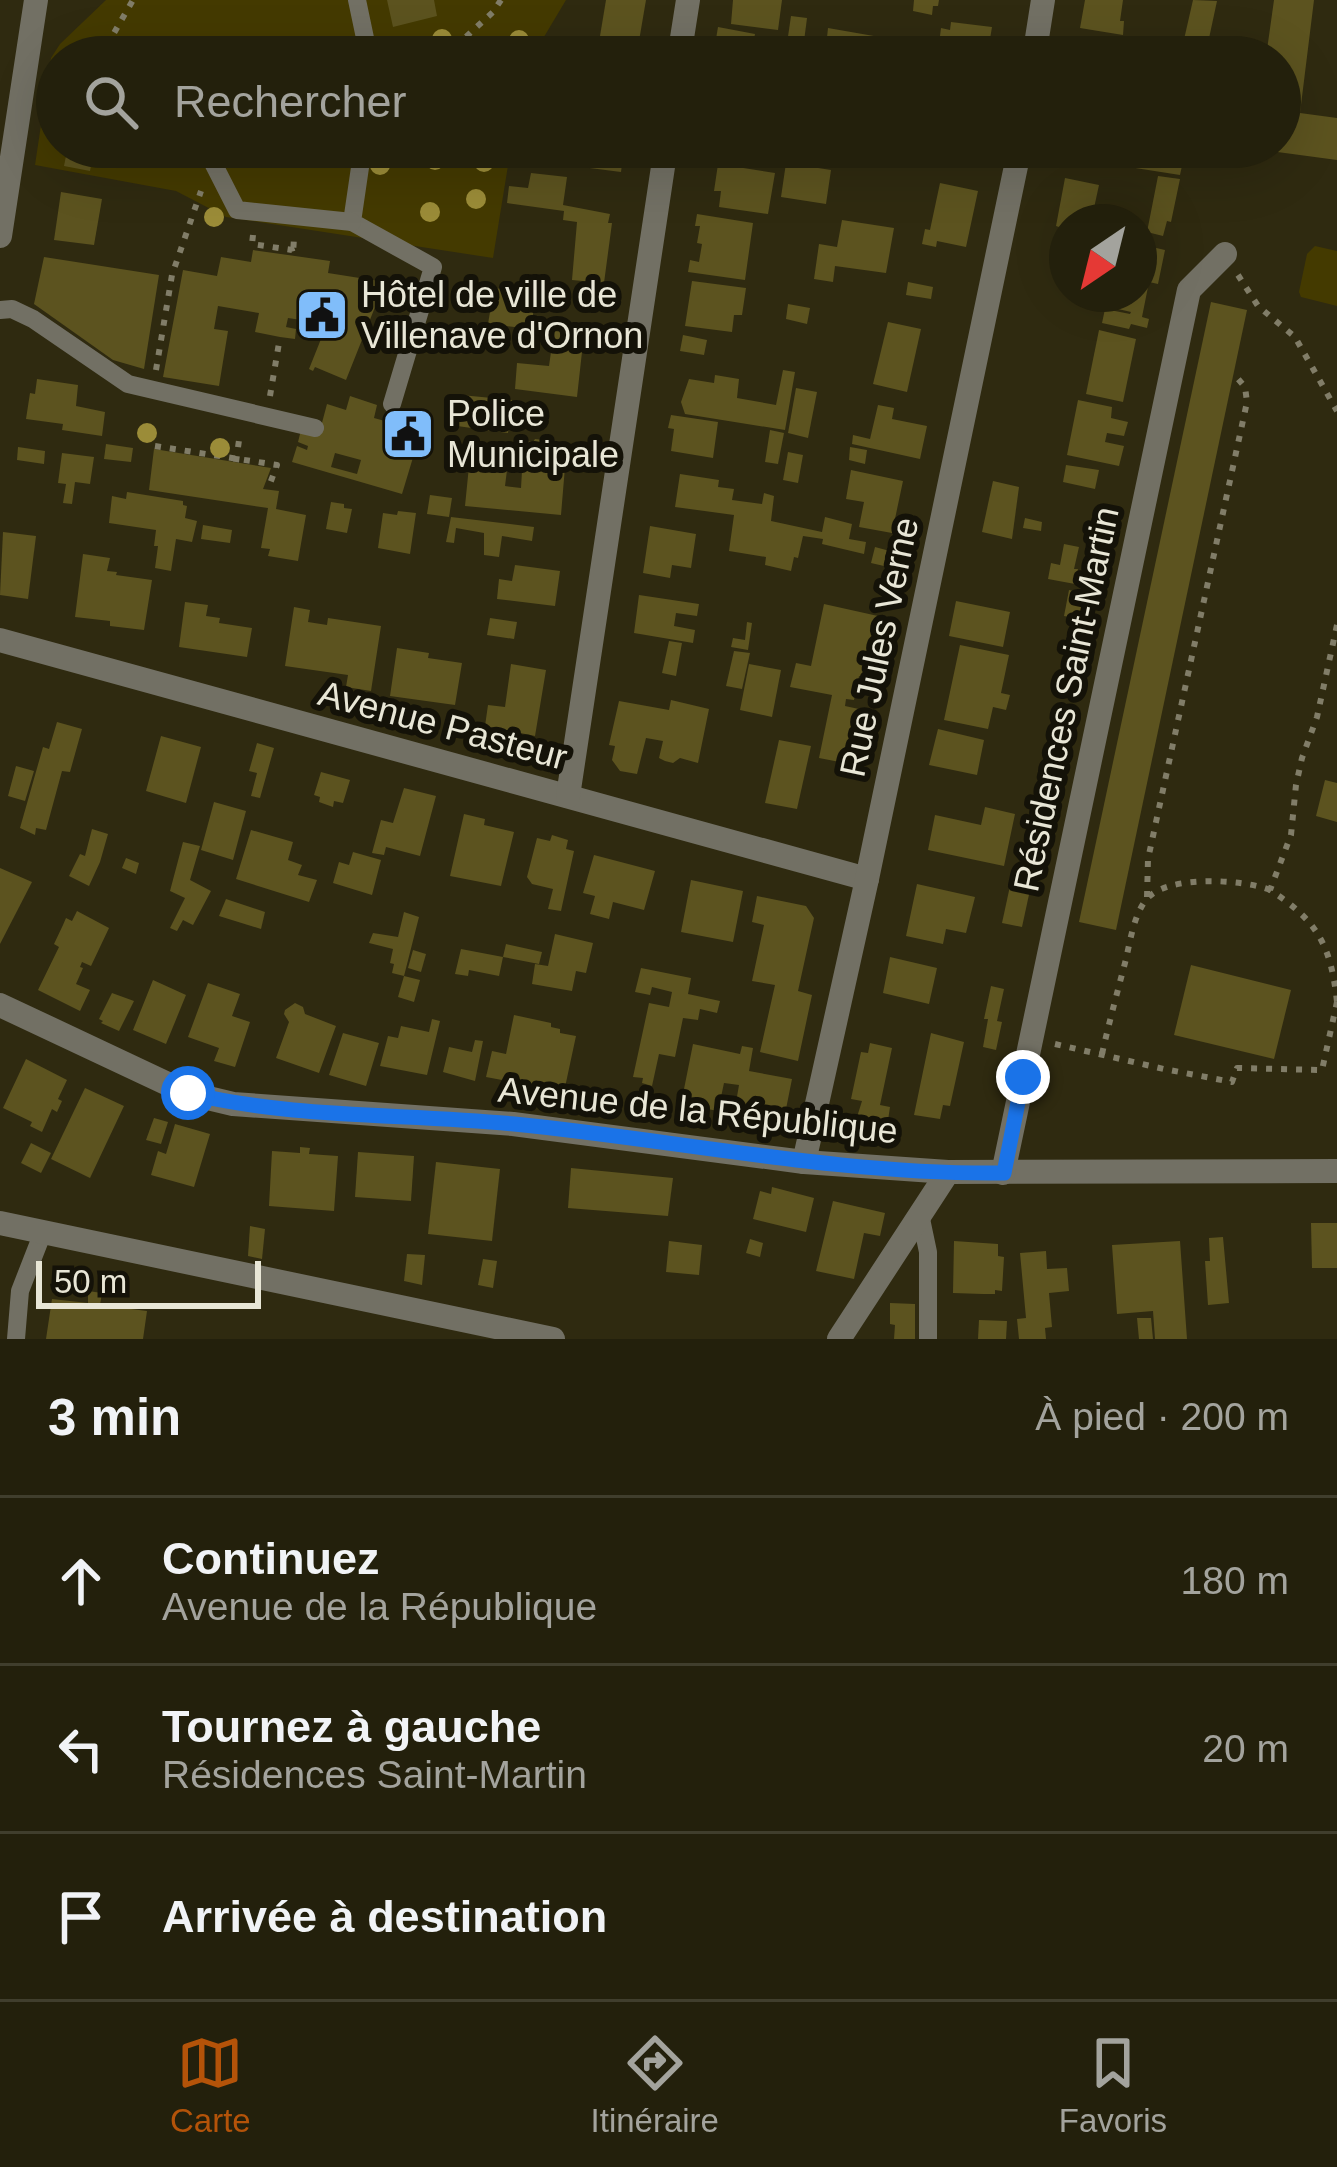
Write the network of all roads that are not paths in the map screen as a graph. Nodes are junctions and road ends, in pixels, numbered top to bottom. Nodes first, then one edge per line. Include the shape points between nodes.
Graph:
1 (357, 0) edge
2 (688, 0) edge
3 (1042, 0) edge
4 (28, 1) edge
5 (365, 36) edge
6 (682, 36) edge
7 (1037, 36) edge
8 (216, 168) edge
9 (360, 168) edge
10 (663, 168) edge
11 (1016, 168) edge
12 (352, 222) junction
13 (0, 236) edge
14 (1225, 254) road end
15 (0, 310) edge
16 (392, 404) dead end
17 (315, 428) dead end
18 (0, 640) edge
19 (568, 796) junction
20 (867, 879) junction
21 (0, 1005) edge
22 (804, 1162) junction
23 (1337, 1171) edge
24 (947, 1172) junction
25 (1004, 1173) junction
26 (920, 1214) junction
27 (0, 1223) edge
28 (43, 1232) junction
29 (539, 1337) edge
30 (16, 1339) edge
31 (839, 1339) edge
32 (928, 1339) edge

1 - 5 lane
2 - 6 street
3 - 7 street
4 - 13 street
8 - 12 lane via 237,210
9 - 12 lane
10 - 19 street
11 - 20 street, Rue Jules Verne
12 - 16 lane via 433,266
14 - 25 street, Résidences Saint-Martin via 1189,290
15 - 17 lane via 32,319 128,384
18 - 19 street, Avenue Pasteur
19 - 20 street, Avenue Pasteur
20 - 22 street, Rue Jules Verne
21 - 22 street, Avenue de la République via 188,1093 233,1104 513,1124
22 - 24 street, Avenue de la République
23 - 25 street, Avenue de la République
24 - 25 street, Avenue de la République
24 - 26 street
26 - 31 street
26 - 32 lane
27 - 28 street
28 - 29 street
28 - 30 lane via 20,1291

